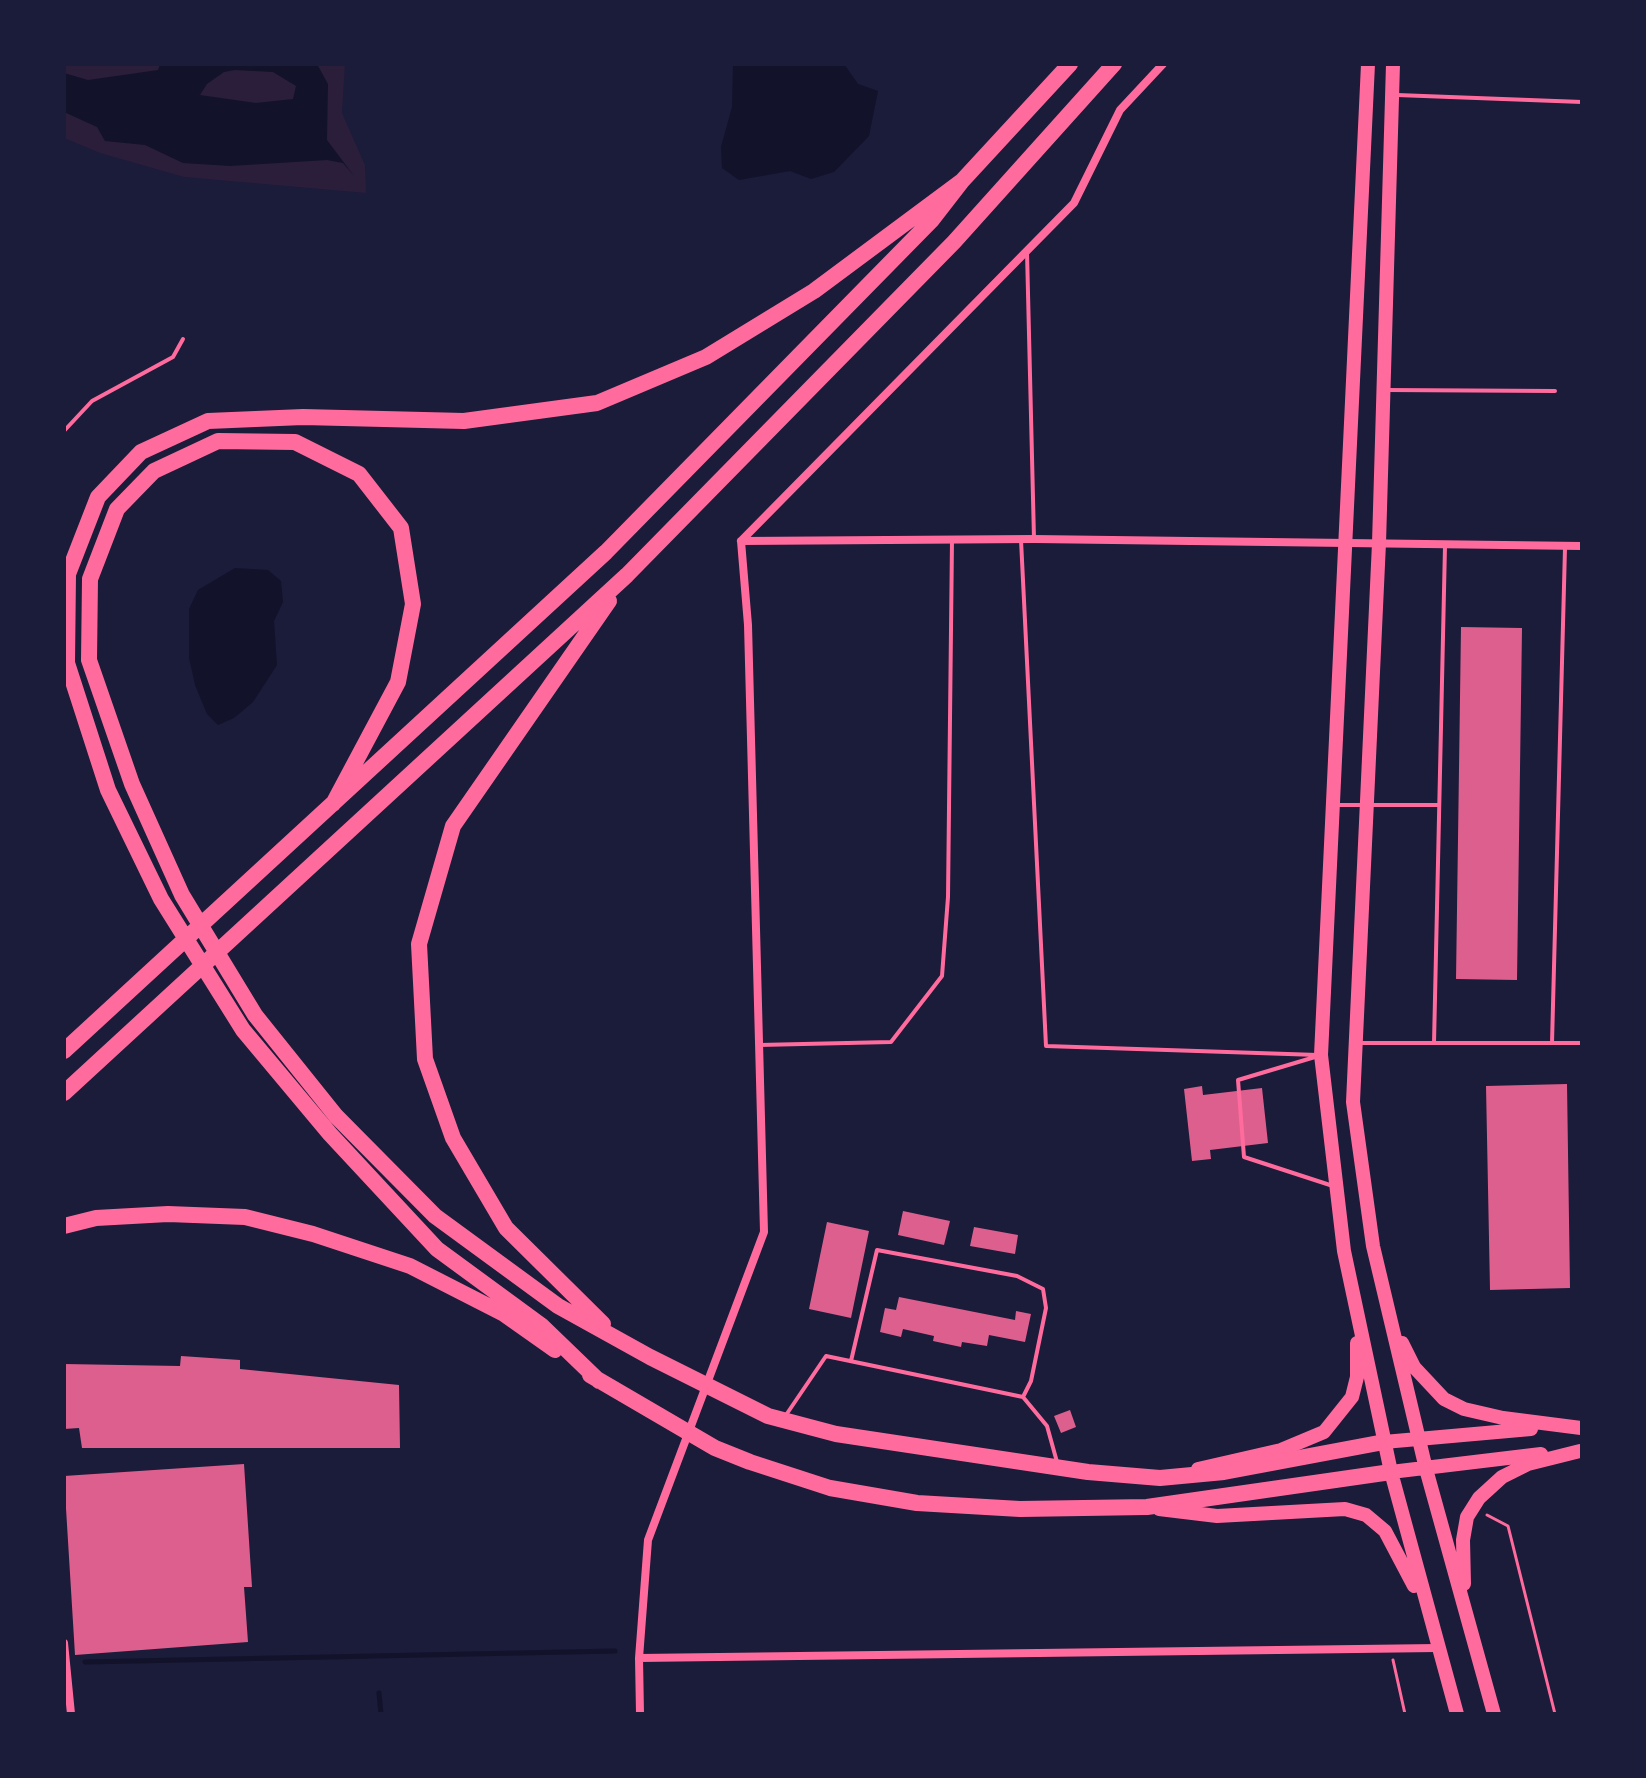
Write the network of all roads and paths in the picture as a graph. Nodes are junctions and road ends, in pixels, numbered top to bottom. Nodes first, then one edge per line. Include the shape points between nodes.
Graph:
1 (1070, 64) edge
2 (1114, 64) edge
3 (1163, 64) edge
4 (1368, 64) edge
5 (1393, 64) edge
6 (1392, 95) junction
7 (1582, 102) edge
8 (962, 181) junction
9 (1027, 250) junction
10 (183, 339) dead end
11 (1383, 390) junction
12 (1555, 391) dead end
13 (64, 431) edge
14 (1021, 539) junction
15 (1034, 539) junction
16 (952, 540) junction
17 (741, 541) junction
18 (1346, 542) junction
19 (1379, 543) junction
20 (1445, 544) junction
21 (1565, 545) junction
22 (1582, 546) edge
23 (627, 575) junction
24 (333, 804) junction
25 (1335, 805) junction
26 (1366, 805) junction
27 (1439, 805) junction
28 (1354, 1043) junction
29 (1434, 1043) junction
30 (1552, 1043) junction
31 (1582, 1043) edge
32 (759, 1045) junction
33 (64, 1051) edge
34 (1321, 1055) junction
35 (64, 1093) edge
36 (1335, 1187) junction
37 (64, 1226) edge
38 (1356, 1310) junction
39 (1390, 1317) junction
40 (618, 1339) junction
41 (851, 1361) junction
42 (599, 1381) junction
43 (1023, 1397) junction
44 (775, 1418) junction
45 (1581, 1428) edge
46 (1418, 1437) junction
47 (1384, 1442) junction
48 (1581, 1451) edge
49 (1058, 1468) junction
50 (1426, 1469) junction
51 (1391, 1472) junction
52 (1160, 1478) junction
53 (1147, 1507) junction
54 (1473, 1508) junction
55 (1466, 1612) junction
56 (1430, 1621) junction
57 (64, 1643) edge
58 (1437, 1648) junction
59 (1390, 1649) junction
60 (639, 1658) junction
61 (71, 1714) edge
62 (640, 1714) edge
63 (1405, 1714) edge
64 (1457, 1714) edge
65 (1494, 1714) edge
66 (1555, 1714) edge

1 - 8 highway
2 - 23 highway via 954,242
3 - 9 street via 1120,110 1074,203
4 - 18 main road
5 - 6 main road
6 - 7 lane
6 - 11 main road
8 - 24 highway via 931,221 606,552
8 - 42 highway via 814,291 706,357 597,403 464,421 208,421 141,452 98,497 68,574 67,663 108,790 161,899 243,1030 437,1249 542,1326
9 - 15 lane
9 - 17 street
10 - 13 lane via 173,357 92,401
11 - 12 lane
11 - 19 main road
14 - 15 street
14 - 16 street
14 - 34 lane via 1046,1046
15 - 18 street
16 - 17 street
16 - 32 lane via 948,897 942,976 891,1042
17 - 32 street
18 - 19 street
18 - 25 main road
19 - 20 street
19 - 26 main road
20 - 21 street
20 - 27 lane
21 - 22 street
21 - 30 lane
23 - 35 highway
23 - 40 highway via 453,826 419,944 425,1059 453,1138 506,1228
24 - 33 highway
24 - 40 highway via 398,682 413,604 401,528 359,474 295,442 218,441 154,471 117,509 90,579 89,660 132,784 182,895 255,1015 336,1116 435,1216 558,1306
25 - 26 lane
25 - 34 main road
26 - 27 lane
26 - 28 main road
27 - 29 lane
28 - 29 lane
28 - 39 main road via 1353,1102 1373,1246
29 - 30 lane
30 - 31 lane
32 - 60 street via 764,1232 648,1540
34 - 36 main road
34 - 36 lane via 1238,1080 1244,1157
36 - 38 main road
37 - 42 highway via 96,1218 168,1214 245,1217 313,1234 410,1266 504,1314
38 - 47 main road
38 - 52 main road via 1357,1377 1352,1397 1324,1432 1281,1450
39 - 45 main road via 1414,1367 1444,1399 1503,1418
39 - 46 main road
40 - 44 highway
41 - 43 lane
41 - 43 lane via 877,1250 1017,1276 1043,1289 1046,1308
41 - 44 lane via 826,1356
42 - 53 highway via 715,1448 830,1488 917,1503 1020,1509
43 - 49 lane via 1047,1426
44 - 49 highway via 925,1450
45 - 46 main road
46 - 47 main road
46 - 50 main road
47 - 51 main road
47 - 52 highway via 1224,1472
48 - 50 main road
48 - 54 main road via 1528,1464 1502,1477
49 - 52 highway
50 - 51 main road
50 - 55 main road
51 - 53 highway
51 - 56 main road
53 - 56 main road via 1217,1516 1345,1509 1366,1515 1398,1552
54 - 55 main road via 1463,1540
54 - 66 path via 1508,1526
55 - 65 main road
56 - 58 main road
57 - 61 street
58 - 59 street
58 - 64 main road
59 - 60 street
59 - 63 path
60 - 62 street

